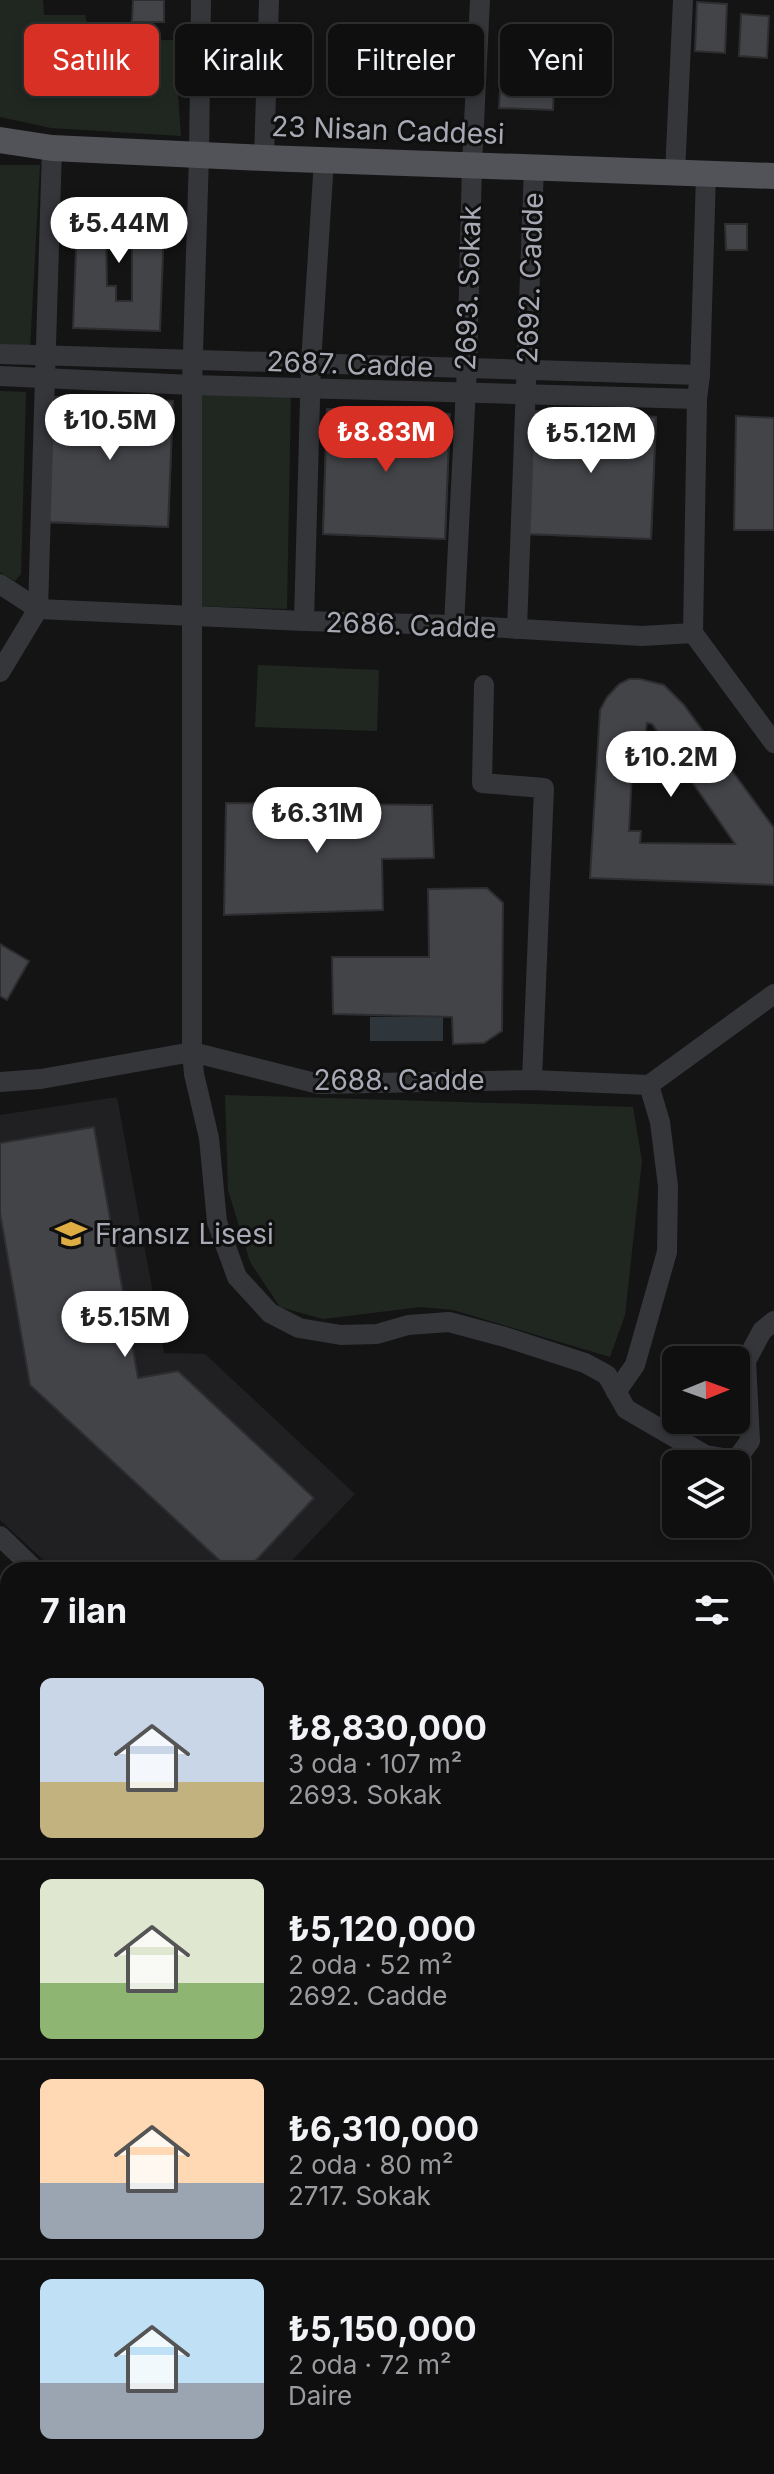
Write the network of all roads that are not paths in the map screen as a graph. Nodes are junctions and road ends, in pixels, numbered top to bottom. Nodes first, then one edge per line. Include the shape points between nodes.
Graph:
1 (201, 0) edge
2 (269, 0) edge
3 (480, 0) edge
4 (683, 0) edge
5 (0, 140) edge
6 (52, 148) junction
7 (199, 155) junction
8 (264, 158) junction
9 (324, 160) junction
10 (472, 164) junction
11 (534, 167) junction
12 (675, 173) junction
13 (706, 174) junction
14 (774, 176) edge
15 (0, 354) edge
16 (47, 355) junction
17 (193, 360) junction
18 (311, 363) junction
19 (467, 368) junction
20 (527, 370) junction
21 (700, 375) junction
22 (0, 376) edge
23 (46, 377) junction
24 (192, 385) junction
25 (310, 389) junction
26 (465, 394) junction
27 (526, 395) junction
28 (697, 399) junction
29 (0, 584) edge
30 (38, 609) junction
31 (190, 616) junction
32 (304, 621) junction
33 (454, 625) junction
34 (517, 629) junction
35 (693, 633) junction
36 (0, 672) edge
37 (484, 685) dead end
38 (774, 743) edge
39 (774, 994) edge
40 (192, 1052) junction
41 (532, 1080) junction
42 (0, 1082) edge
43 (649, 1085) junction
44 (774, 1321) edge
45 (616, 1392) junction
46 (0, 1536) edge
47 (27, 1562) edge

1 - 7 street
2 - 8 street
3 - 10 street, 2693. Sokak
4 - 12 street
5 - 6 main road, 23 Nisan Caddesi
6 - 7 main road, 23 Nisan Caddesi
6 - 16 street
7 - 8 main road, 23 Nisan Caddesi
7 - 17 street
8 - 9 main road, 23 Nisan Caddesi
9 - 10 main road, 23 Nisan Caddesi
9 - 18 street
10 - 11 main road, 23 Nisan Caddesi
10 - 19 street, 2693. Sokak
11 - 12 main road, 23 Nisan Caddesi
11 - 20 street, 2692. Cadde
12 - 13 main road, 23 Nisan Caddesi
13 - 14 main road, 23 Nisan Caddesi
13 - 21 street
15 - 16 street, 2687. Cadde
16 - 17 street, 2687. Cadde
16 - 23 street
17 - 18 street, 2687. Cadde
17 - 24 street
18 - 19 street, 2687. Cadde
18 - 25 street
19 - 20 street, 2687. Cadde
19 - 26 street, 2693. Sokak
20 - 21 street, 2687. Cadde
20 - 27 street, 2692. Cadde
21 - 28 street
22 - 23 street, 2687. Cadde
23 - 24 street, 2687. Cadde
23 - 30 street
24 - 25 street, 2687. Cadde
24 - 31 street
25 - 26 street, 2687. Cadde
25 - 32 street
26 - 27 street, 2687. Cadde
26 - 33 street, 2693. Sokak
27 - 28 street, 2687. Cadde
27 - 34 street, 2692. Cadde
28 - 35 street
29 - 30 street
30 - 31 street, 2686. Cadde
30 - 36 street
31 - 32 street, 2686. Cadde
31 - 40 street
32 - 33 street, 2686. Cadde
33 - 34 street, 2686. Cadde
34 - 35 street, 2686. Cadde via 642,636
35 - 38 street
37 - 41 street via 482,783 544,788
39 - 43 street
40 - 41 street, 2688. Cadde via 319,1084
40 - 42 street, 2688. Cadde
40 - 45 street via 209,1138 217,1222 237,1277 270,1313 299,1328 341,1335 449,1322 585,1363 607,1375
41 - 43 street, 2688. Cadde
43 - 45 street via 668,1186 667,1252 635,1365
44 - 45 street via 762,1331 746,1361 750,1441 736,1460 705,1455 671,1436 626,1409
46 - 47 street

